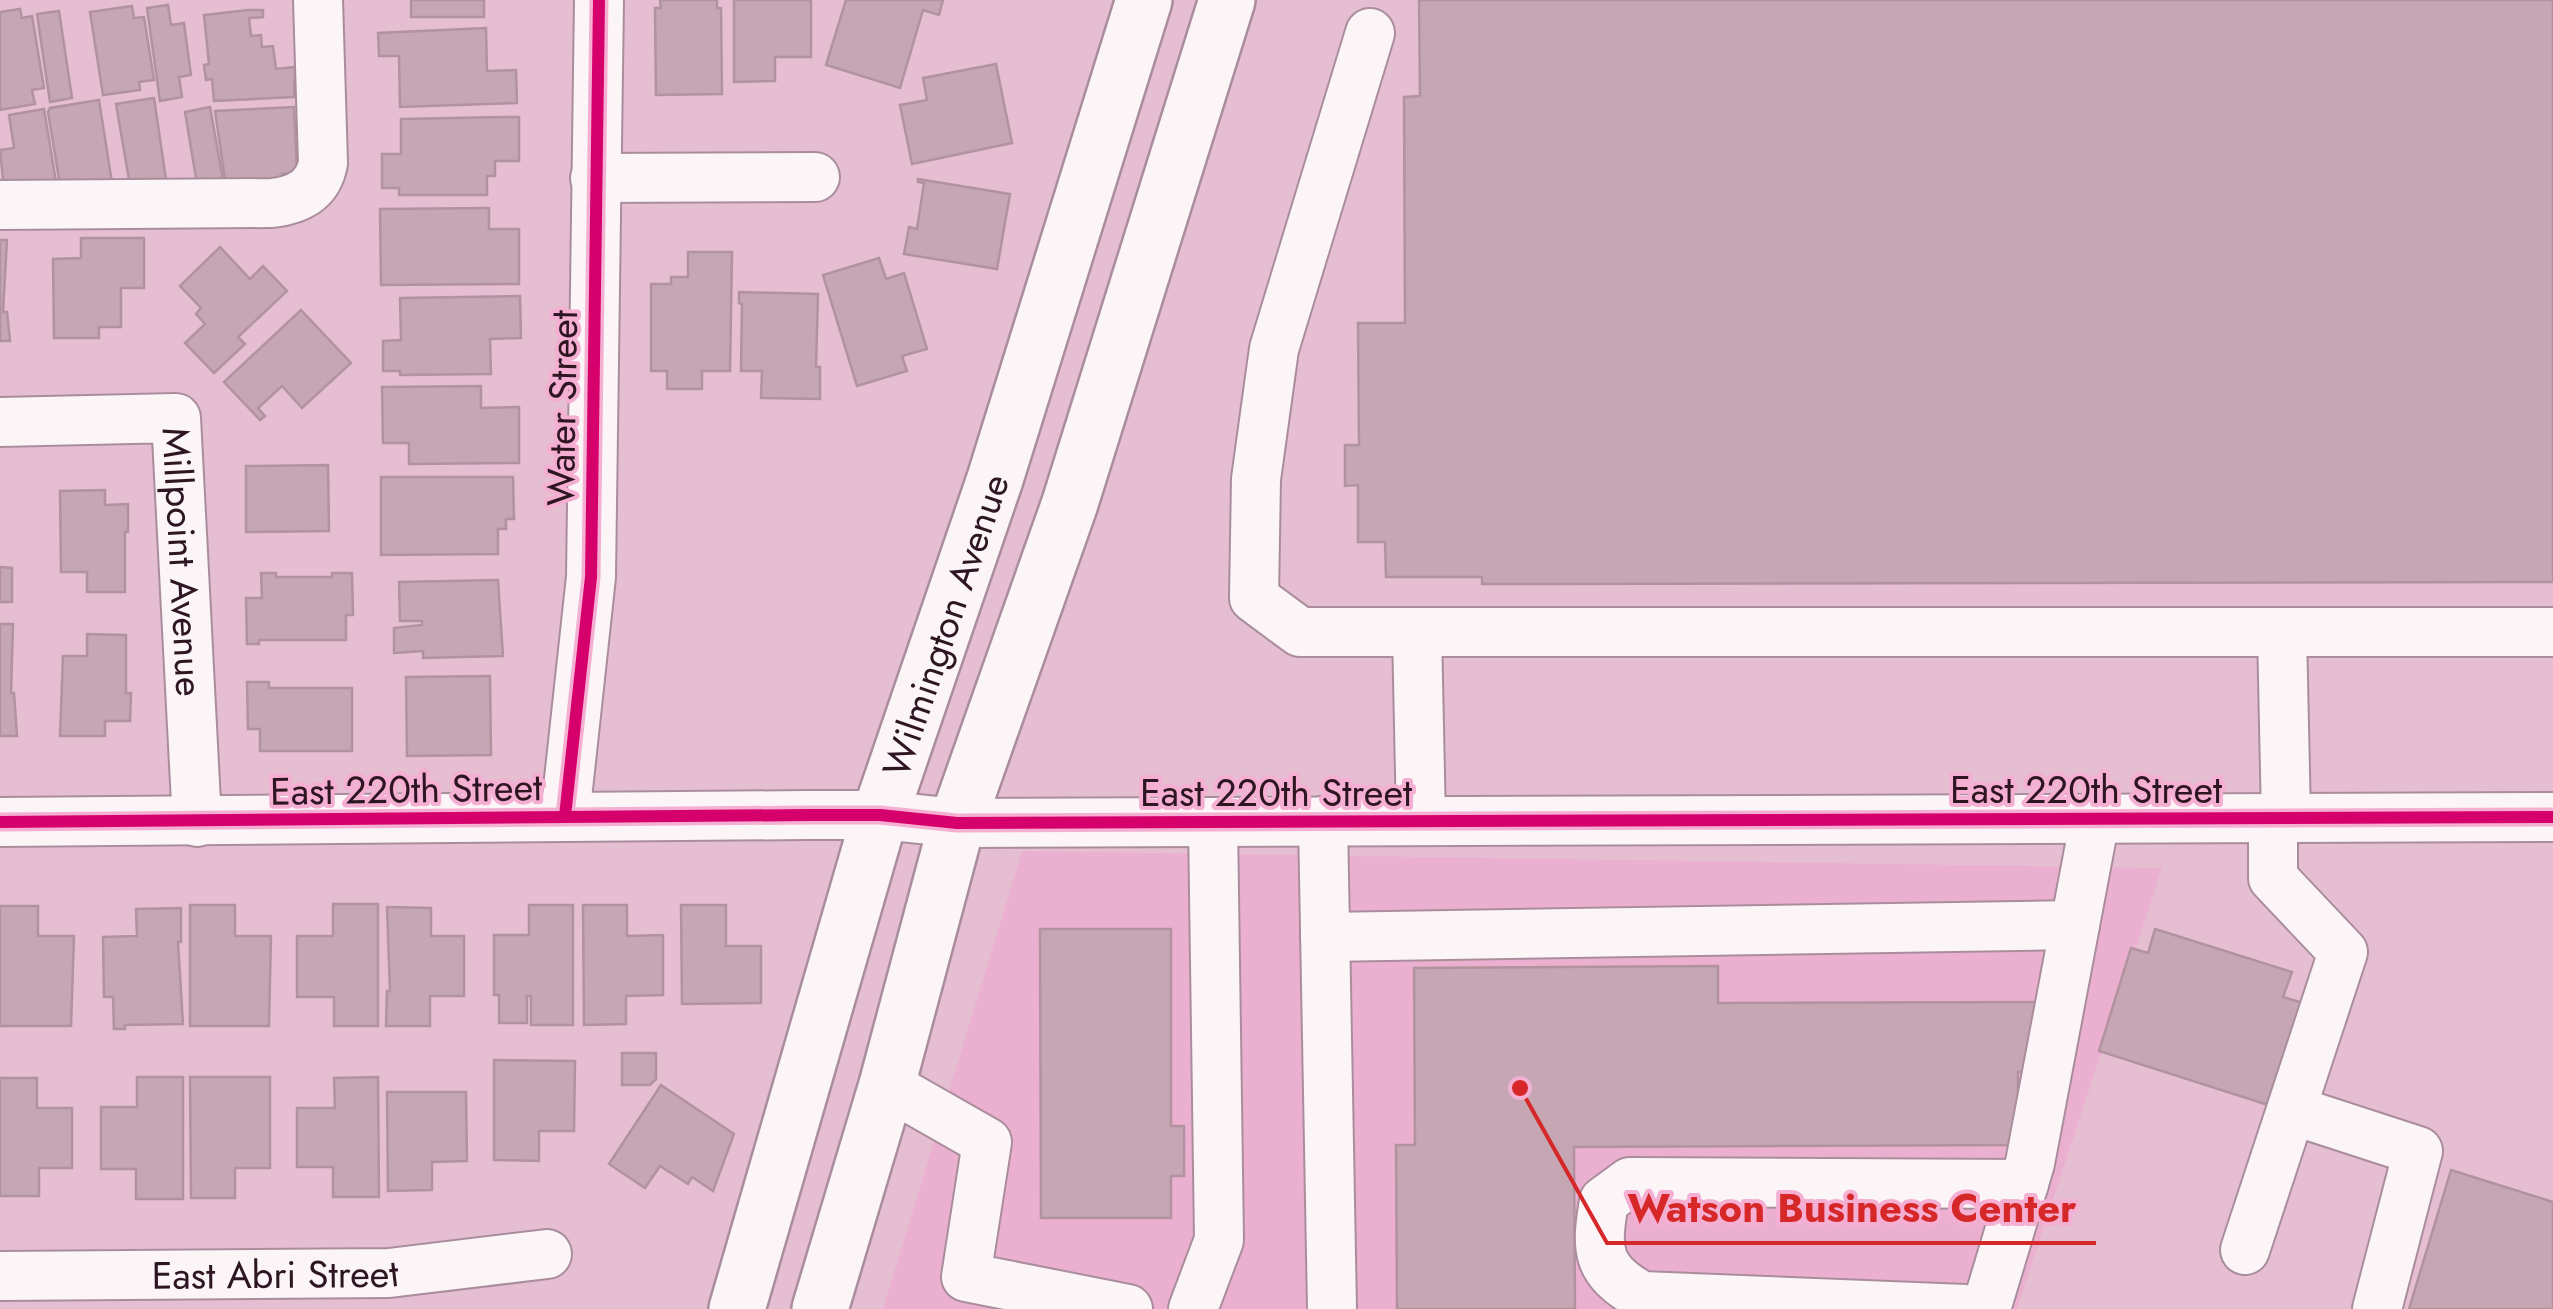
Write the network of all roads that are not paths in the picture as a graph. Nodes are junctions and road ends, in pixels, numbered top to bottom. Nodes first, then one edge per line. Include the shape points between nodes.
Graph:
1 (318, 0) edge
2 (598, 0) edge
3 (1144, 0) edge
4 (1227, 0) edge
5 (1370, 33) dead end
6 (815, 177) dead end
7 (595, 178) junction
8 (0, 205) edge
9 (0, 422) edge
10 (1417, 632) junction
11 (2282, 632) junction
12 (2553, 632) edge
13 (880, 815) junction
14 (565, 816) junction
15 (2553, 817) edge
16 (2279, 818) junction
17 (2095, 819) junction
18 (0, 822) edge
19 (197, 822) junction
20 (1214, 822) junction
21 (1323, 822) junction
22 (1421, 822) junction
23 (956, 824) junction
24 (2075, 925) junction
25 (1325, 937) junction
26 (886, 1085) junction
27 (2292, 1110) junction
28 (2024, 1184) junction
29 (2245, 1250) dead end
30 (547, 1254) dead end
31 (0, 1276) edge
32 (737, 1309) edge
33 (820, 1309) edge
34 (1128, 1309) edge
35 (1192, 1309) edge
36 (1332, 1309) edge
37 (1965, 1309) edge
38 (1986, 1309) edge
39 (2377, 1309) edge

1 - 8 street via 323,163 312,188 272,203
2 - 7 street, Water Street
3 - 13 main road, Wilmington Avenue via 995,478
4 - 23 main road, Wilmington Avenue via 1070,502
5 - 10 street via 1274,349 1256,479 1254,598 1300,632
6 - 7 street
7 - 14 street, Water Street via 591,576
9 - 19 street, Millpoint Avenue via 176,418
10 - 11 street
10 - 22 street
11 - 12 street
11 - 16 street
13 - 14 street, East 220th Street
13 - 23 street, East 220th Street
13 - 32 main road, Wilmington Avenue
14 - 19 street, East 220th Street
15 - 16 street, East 220th Street
16 - 17 street, East 220th Street
16 - 27 street via 2273,878 2343,952
17 - 22 street, East 220th Street
17 - 24 street
18 - 19 street, East 220th Street
20 - 21 street, East 220th Street
20 - 23 street, East 220th Street
20 - 35 street via 1220,1240
21 - 22 street, East 220th Street
21 - 25 street
23 - 26 main road, Wilmington Avenue
24 - 25 street
24 - 28 street
25 - 36 street
26 - 33 main road, Wilmington Avenue
26 - 34 street via 987,1142 966,1277
27 - 29 street
27 - 39 street via 2418,1152
28 - 37 street via 1630,1182 1604,1201 1598,1242 1605,1264 1620,1284 1642,1296
28 - 38 street
30 - 31 street, East Abri Street via 388,1274

